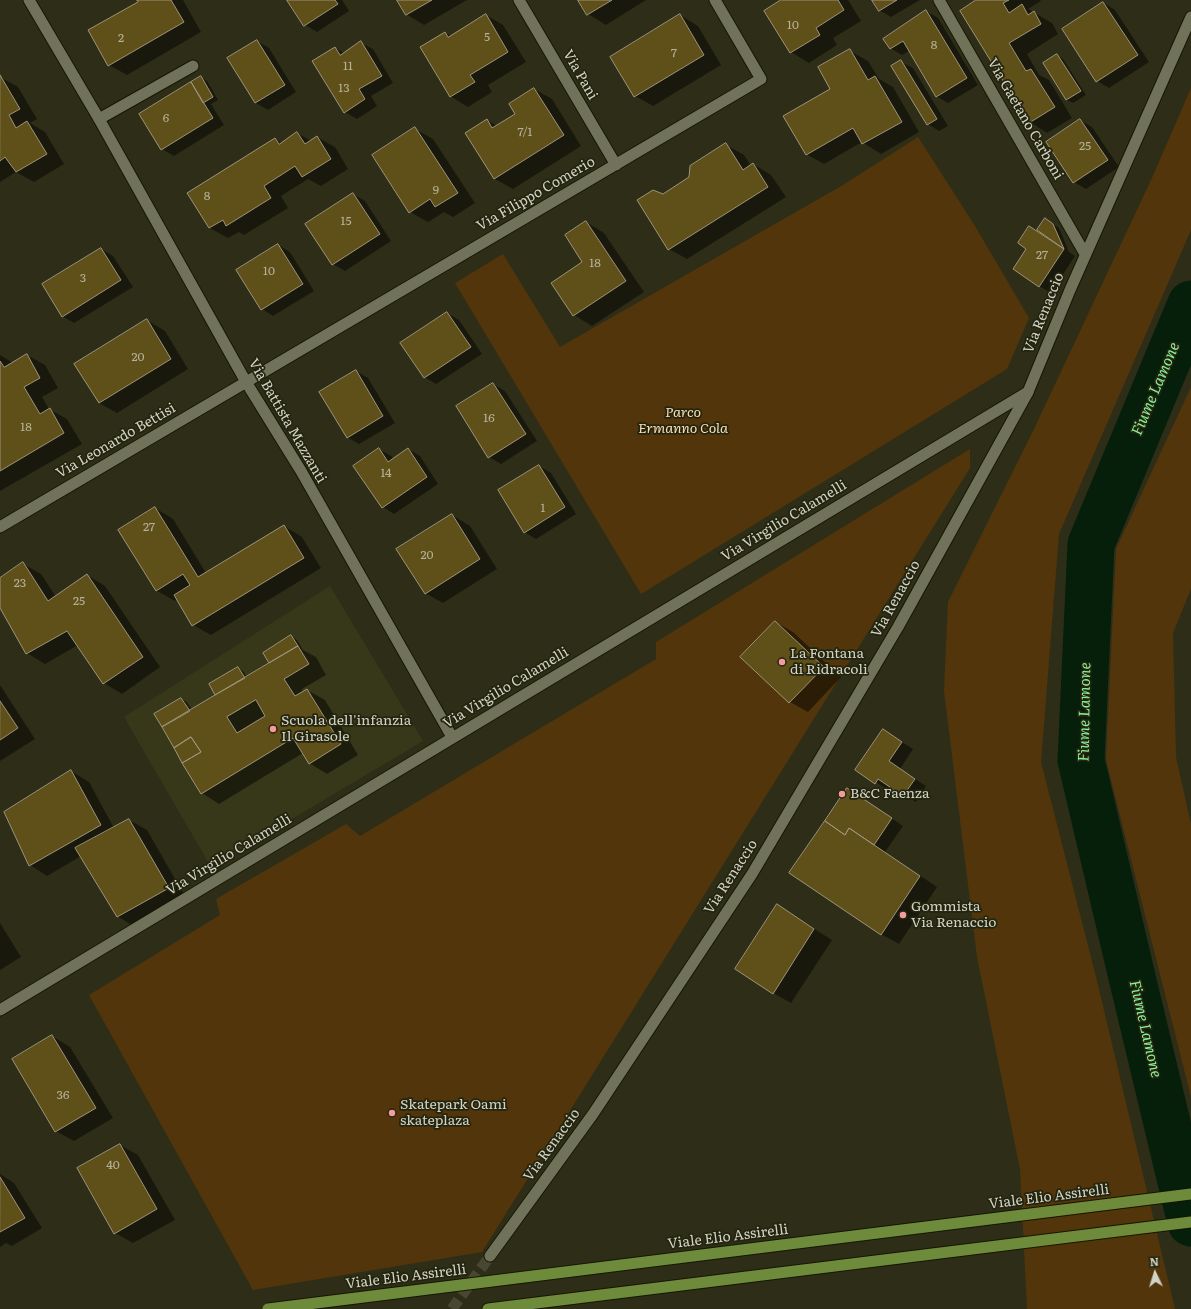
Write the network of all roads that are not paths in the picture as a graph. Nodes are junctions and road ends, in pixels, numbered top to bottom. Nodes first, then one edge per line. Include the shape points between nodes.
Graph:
1 (29, 0) edge
2 (520, 0) edge
3 (715, 0) edge
4 (939, 0) edge
5 (1191, 17) edge
6 (193, 66) dead end
7 (99, 119) junction
8 (616, 165) junction
9 (1085, 254) junction
10 (246, 382) junction
11 (1028, 392) junction
12 (0, 527) edge
13 (452, 737) junction
14 (0, 1010) edge
15 (1191, 1194) edge
16 (1191, 1222) edge
17 (490, 1256) tunnel mouth
18 (268, 1309) edge
19 (488, 1309) edge

1 - 7 street, Via Battista Mazzanti
2 - 8 street, Via Pani
3 - 8 street, Via Filippo Comerio via 761,79
4 - 9 street, Via Gaetano Carboni
5 - 9 street, Via Renaccio
6 - 7 street
7 - 10 street, Via Battista Mazzanti
8 - 10 street, Via Filippo Comerio
9 - 11 street, Via Renaccio
10 - 12 street, Via Leonardo Bettisi
10 - 13 street, Via Battista Mazzanti via 301,471
11 - 13 street, Via Virgilio Calamelli
11 - 17 street, Via Renaccio via 898,627 752,874 593,1114
13 - 14 street, Via Virgilio Calamelli
15 - 18 main road, Viale Elio Assirelli, bridge
16 - 19 main road

